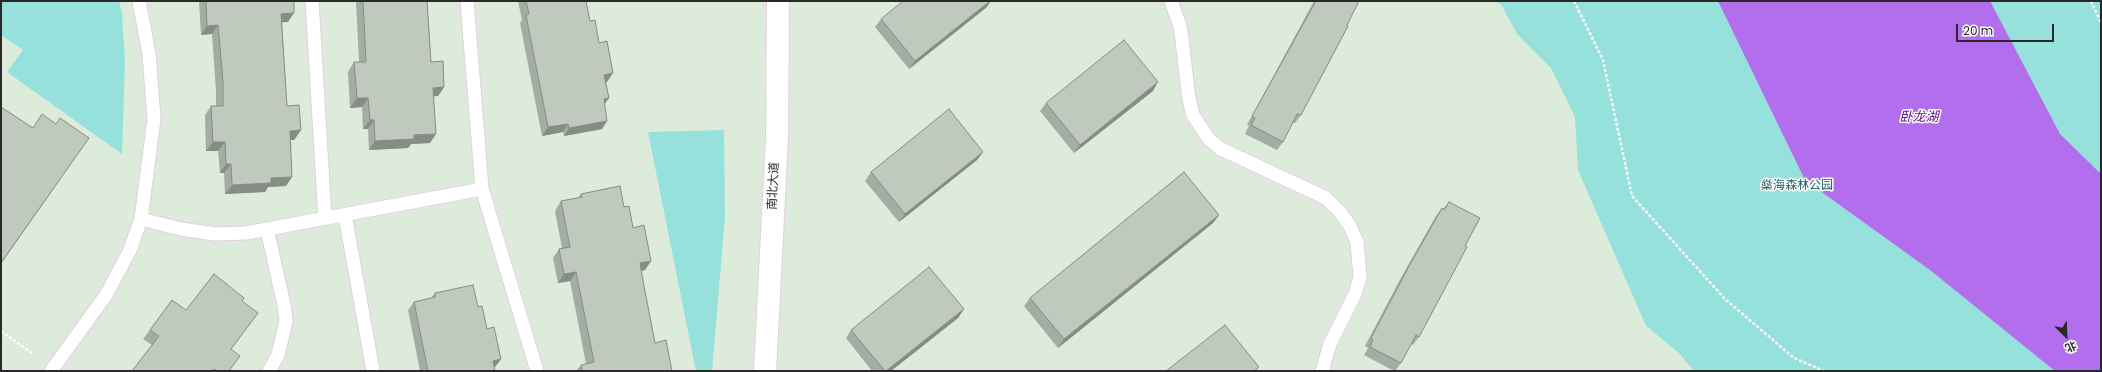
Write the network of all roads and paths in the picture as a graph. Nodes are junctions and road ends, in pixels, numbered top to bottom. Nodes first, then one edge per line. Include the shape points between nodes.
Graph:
1 (139, 1) edge
2 (312, 1) edge
3 (468, 1) edge
4 (778, 1) edge
5 (1171, 1) edge
6 (1574, 1) edge
7 (2092, 1) edge
8 (2101, 24) edge
9 (482, 189) junction
10 (345, 215) junction
11 (325, 218) junction
12 (141, 219) junction
13 (267, 229) junction
14 (1, 331) edge
15 (52, 370) edge
16 (269, 371) edge
17 (373, 371) edge
18 (537, 371) edge
19 (765, 371) edge
20 (1322, 371) edge
21 (1824, 371) edge

1 - 12 lane via 149,54 154,119
2 - 11 lane
3 - 9 lane
4 - 19 street, 南北大道 via 777,138
5 - 20 lane via 1182,40 1188,99 1193,115 1208,138 1234,156 1326,198 1350,226 1357,242 1360,277 1355,294 1330,344
6 - 21 path via 1603,60 1632,196 1725,299 1794,358
7 - 8 path
9 - 10 lane
9 - 18 lane
10 - 11 lane
10 - 17 lane
11 - 13 lane
12 - 13 lane via 215,234
12 - 15 lane via 130,250 106,294
13 - 16 lane via 286,321 278,355
14 - 15 path

